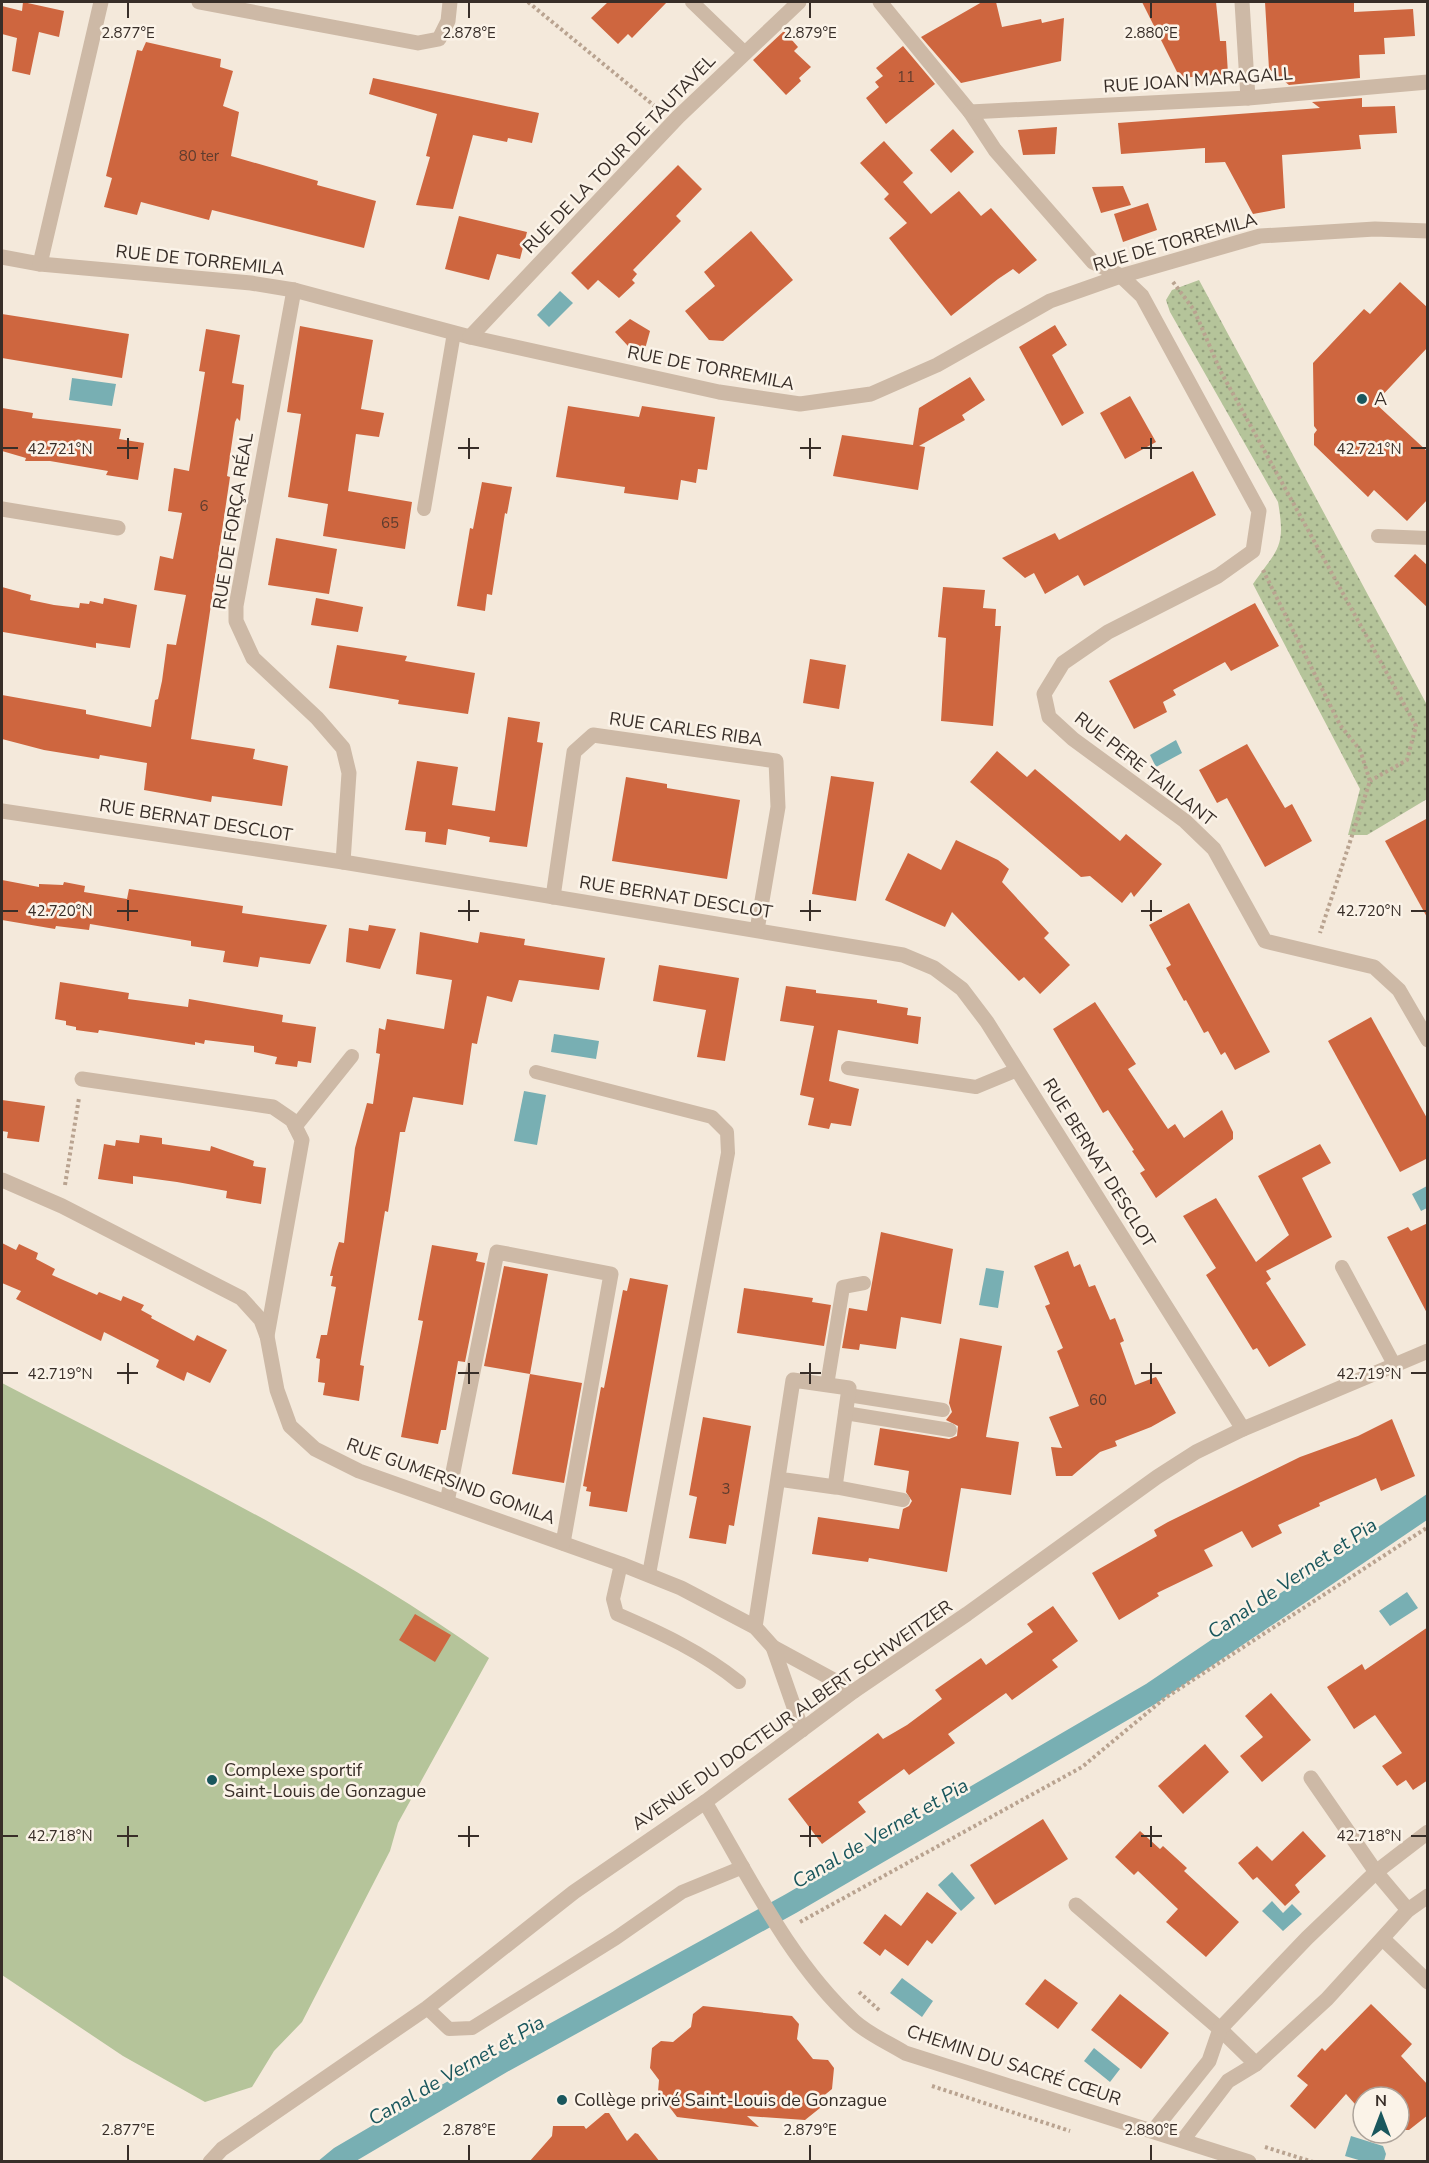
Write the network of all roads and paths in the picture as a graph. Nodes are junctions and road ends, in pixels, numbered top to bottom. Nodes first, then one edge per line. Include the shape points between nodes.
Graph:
1 (101, 2) edge
2 (199, 2) edge
3 (450, 2) edge
4 (528, 2) edge
5 (692, 2) edge
6 (800, 2) edge
7 (880, 2) edge
8 (1242, 2) edge
9 (745, 53) junction
10 (1428, 82) edge
11 (1248, 98) junction
12 (970, 112) junction
13 (674, 121) junction
14 (1428, 231) edge
15 (2, 257) edge
16 (40, 264) junction
17 (1160, 265) junction
18 (1121, 276) junction
19 (294, 290) junction
20 (454, 333) junction
21 (470, 337) junction
22 (2, 509) edge
23 (424, 509) dead end
24 (118, 528) dead end
25 (1378, 536) dead end
26 (1428, 538) edge
27 (1253, 551) junction
28 (1370, 781) junction
29 (2, 811) edge
30 (343, 862) junction
31 (553, 897) junction
32 (758, 930) junction
33 (1313, 953) junction
34 (1428, 1040) edge
35 (352, 1056) dead end
36 (848, 1068) dead end
37 (1017, 1070) junction
38 (536, 1072) dead end
39 (82, 1079) joint
40 (295, 1127) junction
41 (2, 1180) edge
42 (62, 1206) junction
43 (1342, 1267) dead end
44 (864, 1283) dead end
45 (267, 1336) junction
46 (1428, 1351) edge
47 (1395, 1366) junction
48 (827, 1385) junction
49 (848, 1395) junction
50 (943, 1410) dead end
51 (845, 1413) junction
52 (950, 1430) dead end
53 (1243, 1430) junction
54 (778, 1479) junction
55 (835, 1487) junction
56 (903, 1500) dead end
57 (447, 1502) junction
58 (1428, 1527) edge
59 (563, 1543) junction
60 (621, 1564) junction
61 (649, 1574) junction
62 (755, 1627) junction
63 (773, 1647) junction
64 (739, 1682) dead end
65 (854, 1691) junction
66 (802, 1730) junction
67 (1311, 1778) dead end
68 (705, 1802) junction
69 (1428, 1832) edge
70 (743, 1867) junction
71 (1376, 1872) junction
72 (1428, 1896) edge
73 (1076, 1905) dead end
74 (1408, 1910) junction
75 (801, 1930) dead end
76 (1383, 1939) junction
77 (1428, 1982) edge
78 (854, 1988) dead end
79 (427, 2008) junction
80 (889, 2017) dead end
81 (1220, 2029) junction
82 (1256, 2064) junction
83 (1153, 2131) junction
84 (1183, 2140) junction
85 (1260, 2145) dead end
86 (210, 2162) edge
87 (1249, 2162) edge
88 (1313, 2162) edge

1 - 16 street
2 - 3 street via 418,43 439,39 448,21
4 - 13 path
5 - 9 lane
6 - 9 street, RUE DE LA TOUR DE TAUTAVEL
7 - 12 street
8 - 11 street
9 - 13 street, RUE DE LA TOUR DE TAUTAVEL
10 - 11 street, RUE JOAN MARAGALL
11 - 12 street, RUE JOAN MARAGALL
12 - 18 street via 995,150 1093,262
13 - 21 street, RUE DE LA TOUR DE TAUTAVEL
14 - 17 street, RUE DE TORREMILA via 1375,229 1260,236
15 - 16 street, RUE DE TORREMILA
16 - 19 street, RUE DE TORREMILA
17 - 18 street, RUE DE TORREMILA
17 - 28 path via 1194,310 1221,372 1416,726 1407,760
18 - 21 street, RUE DE TORREMILA via 1050,301 937,365 871,394 800,404 719,392
18 - 27 street via 1142,296 1259,511
19 - 20 street, RUE DE TORREMILA
19 - 30 street, RUE DE FORÇA RÉAL via 236,621 253,658 318,718 343,748 349,773
20 - 21 street, RUE DE TORREMILA
20 - 23 lane
22 - 24 street
25 - 26 lane
27 - 28 path via 1340,725 1360,750
27 - 33 street, RUE PERE TAILLANT via 1218,576 1099,638 1064,663 1044,694 1049,717 1073,739 1185,821 1214,849 1265,941
28 - 33 path
29 - 30 street, RUE BERNAT DESCLOT
30 - 31 street, RUE BERNAT DESCLOT
31 - 32 street, RUE BERNAT DESCLOT
31 - 32 street, RUE CARLES RIBA via 574,752 593,735 776,762 778,807
32 - 37 street, RUE BERNAT DESCLOT via 903,955 934,968 962,989
33 - 34 street, RUE PERE TAILLANT via 1374,967 1399,990
35 - 40 lane
36 - 37 lane via 976,1087
37 - 53 street, RUE BERNAT DESCLOT
38 - 61 lane via 712,1117 728,1132 728,1153
39 - 40 street via 273,1107 292,1120
39 - 42 path
40 - 45 street via 302,1140
41 - 42 street, RUE GUMERSIND GOMILA
42 - 45 street, RUE GUMERSIND GOMILA via 242,1298 261,1320
43 - 47 lane
44 - 48 lane via 843,1287
45 - 57 street, RUE GUMERSIND GOMILA via 277,1390 290,1426 315,1449 359,1471
46 - 47 street, AVENUE DU DOCTEUR ALBERT SCHWEITZER
47 - 53 street, AVENUE DU DOCTEUR ALBERT SCHWEITZER
48 - 49 street via 849,1388
48 - 54 street via 793,1380
49 - 50 lane
49 - 51 street
51 - 52 lane
51 - 55 street
53 - 65 street, AVENUE DU DOCTEUR ALBERT SCHWEITZER via 1196,1452 1157,1477
54 - 55 street
54 - 62 street
55 - 56 lane
57 - 59 street, RUE GUMERSIND GOMILA
57 - 59 street via 497,1252 611,1275
58 - 75 path via 1165,1698 1082,1767 797,1923
59 - 60 street, RUE GUMERSIND GOMILA
60 - 61 street, RUE GUMERSIND GOMILA
60 - 64 lane via 613,1599 617,1614 672,1638
61 - 62 street, RUE GUMERSIND GOMILA
62 - 63 street, RUE GUMERSIND GOMILA
63 - 65 street, RUE GUMERSIND GOMILA
63 - 66 street, RUE GUMERSIND GOMILA
65 - 66 street, AVENUE DU DOCTEUR ALBERT SCHWEITZER
66 - 68 street, AVENUE DU DOCTEUR ALBERT SCHWEITZER
67 - 71 street
68 - 70 street, CHEMIN DU SACRÉ CŒUR
68 - 79 street, AVENUE DU DOCTEUR ALBERT SCHWEITZER via 574,1892
69 - 71 street
70 - 79 lane via 682,1893 472,2028 449,2029
70 - 83 street, CHEMIN DU SACRÉ CŒUR via 815,1981 856,2023 905,2053
71 - 74 street
71 - 81 street
72 - 74 street
73 - 81 street
74 - 76 street
76 - 77 street
76 - 82 street via 1327,1999
78 - 80 path
79 - 86 street, AVENUE DU DOCTEUR ALBERT SCHWEITZER via 222,2149
81 - 82 street
81 - 83 street via 1209,2061
82 - 84 street via 1227,2081
83 - 84 street, CHEMIN DU SACRÉ CŒUR
84 - 87 street, CHEMIN DU SACRÉ CŒUR
85 - 88 path

